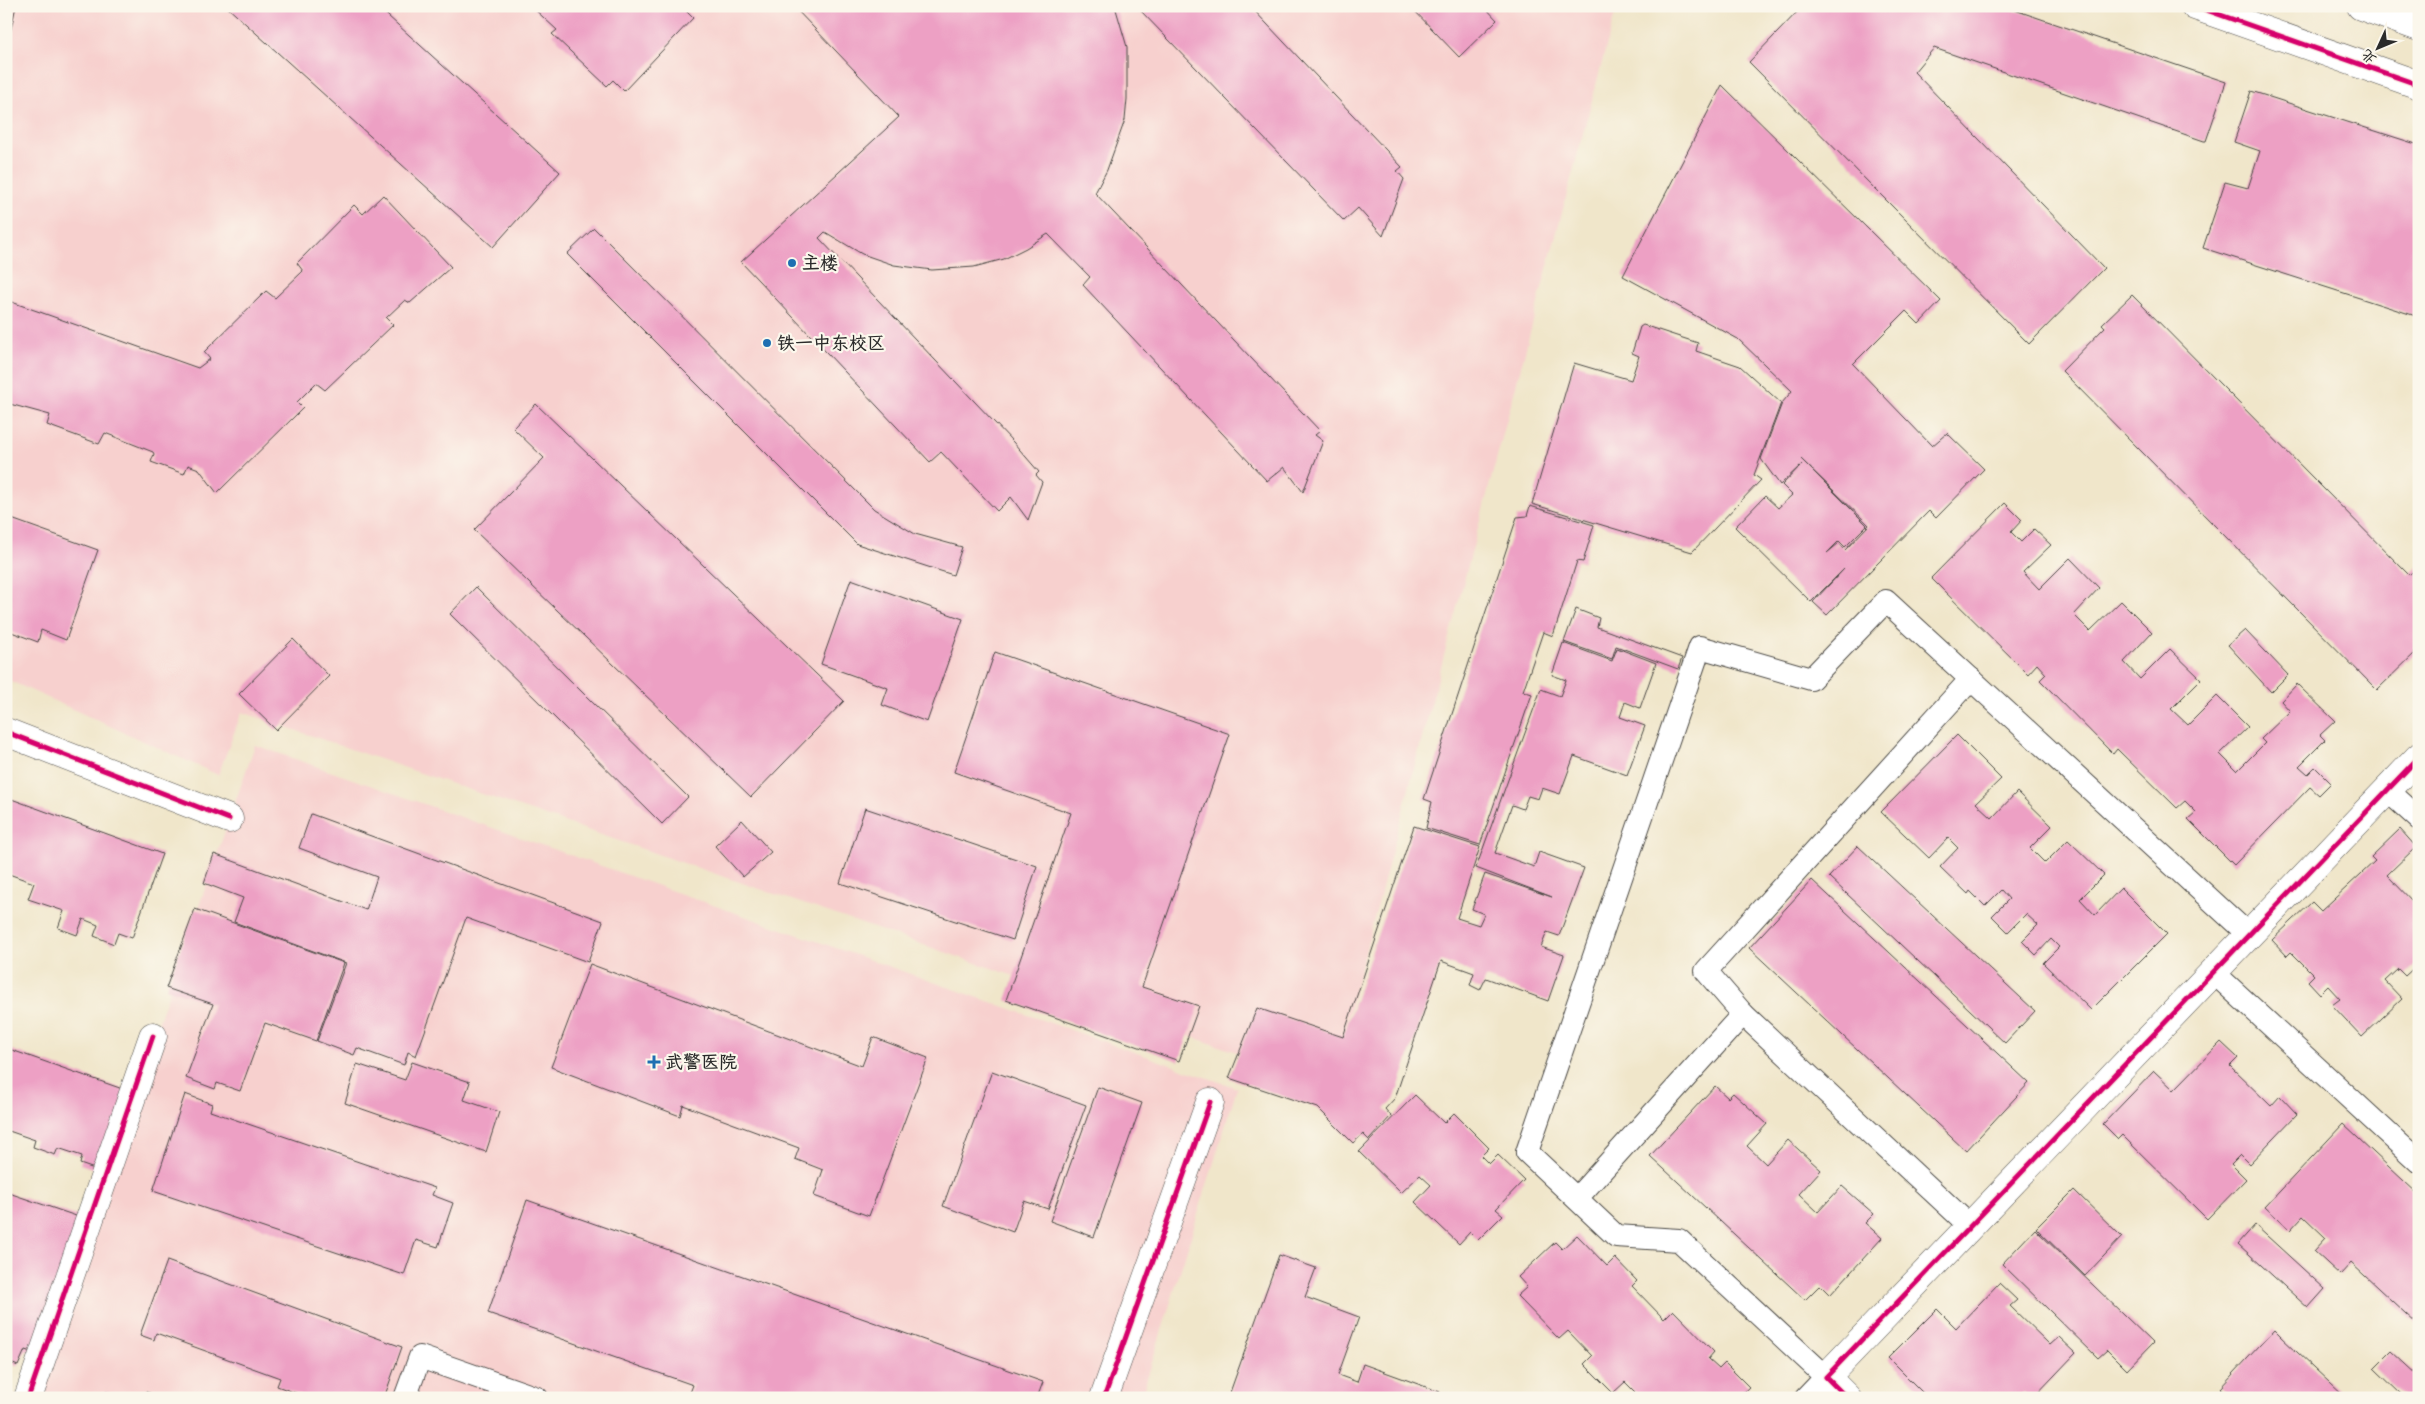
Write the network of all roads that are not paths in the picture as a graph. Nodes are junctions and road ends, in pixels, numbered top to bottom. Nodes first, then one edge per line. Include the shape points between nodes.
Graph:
1 (2195, 6) edge
2 (2361, 6) edge
3 (2419, 27) edge
4 (2419, 85) edge
5 (1971, 679) junction
6 (6, 732) edge
7 (2419, 757) edge
8 (2387, 790) junction
9 (229, 819) dead end
10 (2419, 819) edge
11 (2249, 935) junction
12 (2213, 972) junction
13 (1743, 1014) junction
14 (153, 1036) dead end
15 (1210, 1102) dead end
16 (2419, 1162) edge
17 (1577, 1198) junction
18 (1970, 1226) junction
19 (1826, 1377) junction
20 (28, 1398) edge
21 (405, 1398) edge
22 (537, 1398) edge
23 (1104, 1398) edge
24 (1806, 1398) edge
25 (1847, 1398) edge

1 - 4 street
2 - 3 street
5 - 11 lane
5 - 13 lane via 1706,971
5 - 17 lane via 1886,601 1811,679 1700,647 1528,1152
6 - 9 street
7 - 8 street
8 - 10 lane
8 - 11 street
11 - 12 street
12 - 16 lane
12 - 18 street
13 - 17 lane
13 - 18 lane
14 - 20 street
15 - 23 street
17 - 19 lane via 1616,1236 1679,1240
18 - 19 street
19 - 24 lane
19 - 25 street
21 - 22 lane via 420,1356

